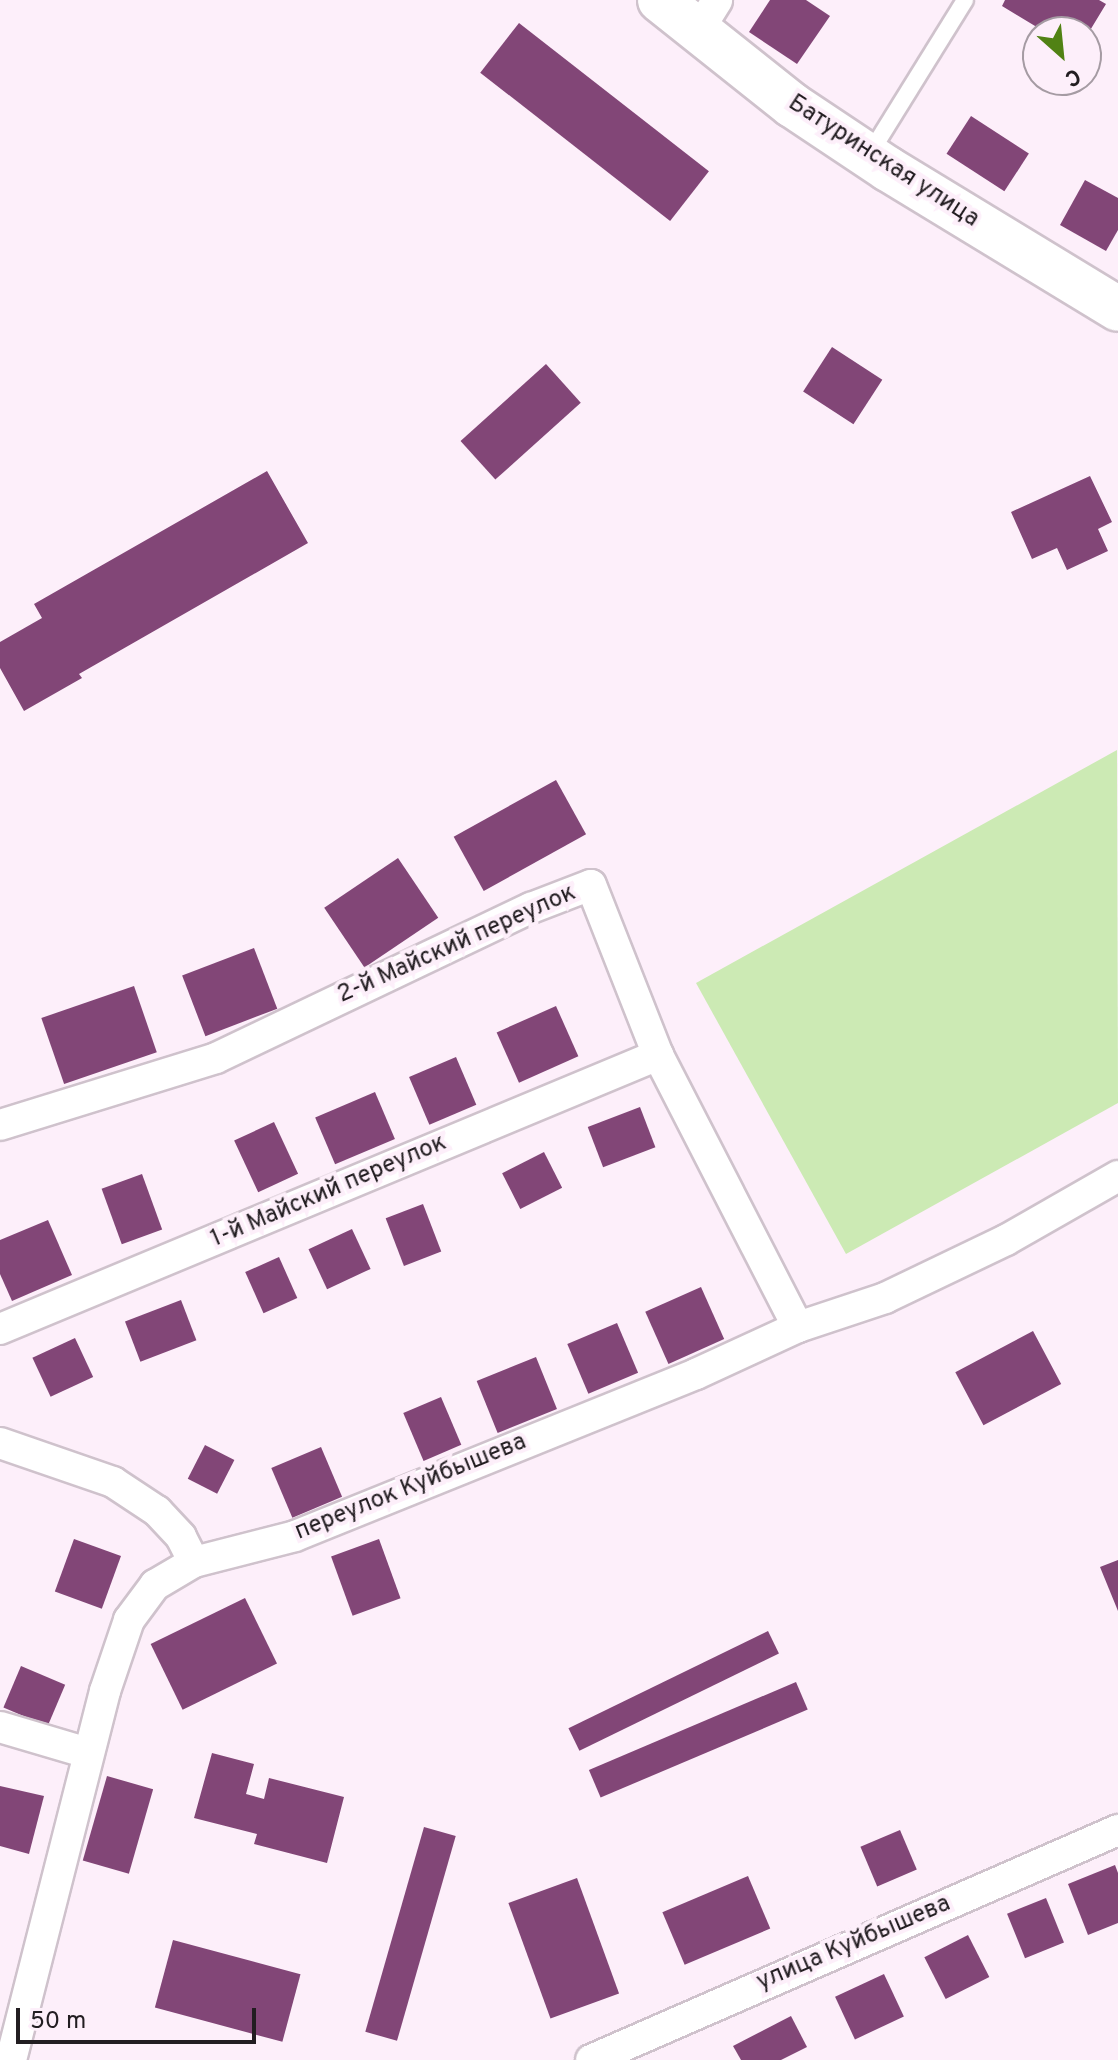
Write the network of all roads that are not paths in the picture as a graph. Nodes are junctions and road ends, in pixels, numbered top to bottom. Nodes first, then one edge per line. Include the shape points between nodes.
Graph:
1 (660, 0) edge
2 (965, 0) edge
3 (708, 15) edge
4 (868, 156) junction
5 (1118, 309) edge
6 (658, 1055) junction
7 (0, 1125) edge
8 (1118, 1176) edge
9 (798, 1327) junction
10 (0, 1329) edge
11 (0, 1443) edge
12 (194, 1562) junction
13 (0, 1727) edge
14 (88, 1753) junction
15 (1118, 1830) edge
16 (11, 2060) edge
17 (591, 2060) edge

1 - 3 main road, Батуринская улица
2 - 4 lane
3 - 4 main road, Батуринская улица via 792,105
4 - 5 main road, Батуринская улица
6 - 7 street, 2-й Майский переулок via 591,885 531,908 216,1058
6 - 9 street, 2-й Майский переулок
6 - 10 street, 1-й Майский переулок
8 - 9 street, переулок Куйбышева via 1006,1240 885,1298
9 - 12 street, переулок Куйбышева via 696,1374 295,1536
11 - 12 street via 113,1482 157,1511 181,1537
12 - 14 street, переулок Куйбышева via 155,1585 129,1620
13 - 14 street
14 - 16 street, переулок Куйбышева
15 - 17 street, улица Куйбышева

